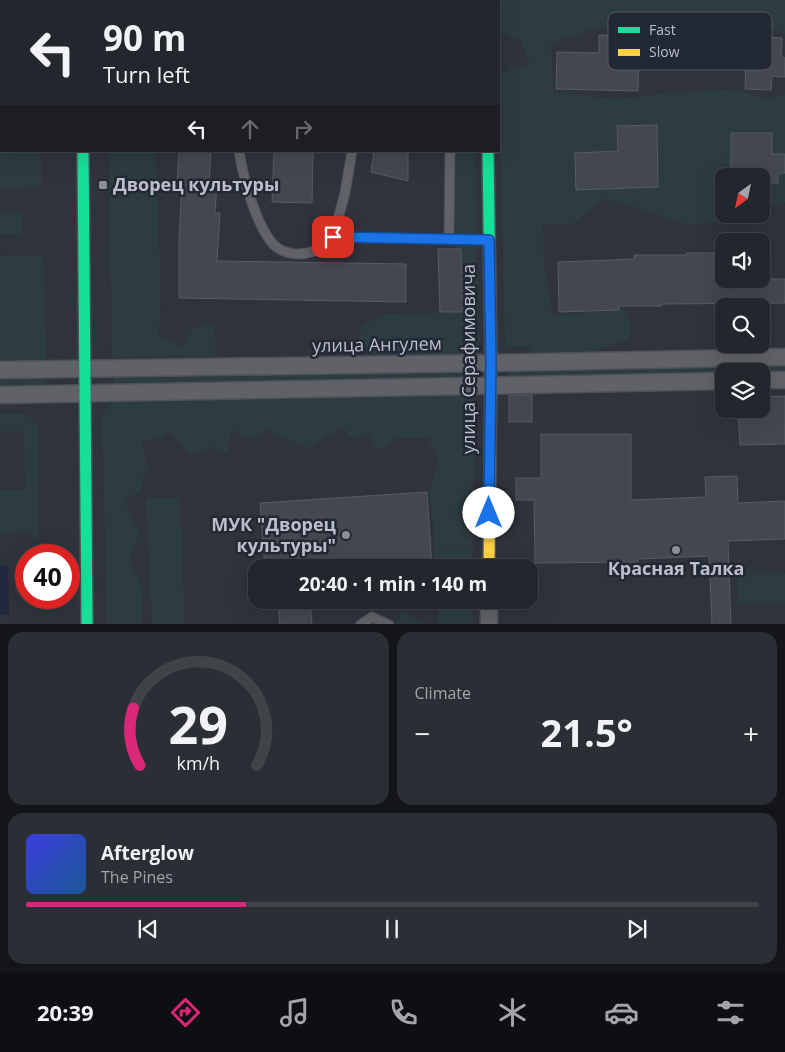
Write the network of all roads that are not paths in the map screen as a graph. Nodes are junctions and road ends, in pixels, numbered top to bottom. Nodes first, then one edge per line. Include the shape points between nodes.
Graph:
1 (83, 152) edge
2 (239, 152) edge
3 (352, 152) edge
4 (450, 152) edge
5 (488, 152) edge
6 (333, 237) junction
7 (449, 239) junction
8 (489, 240) junction
9 (785, 357) edge
10 (491, 363) junction
11 (86, 369) junction
12 (0, 370) edge
13 (770, 380) edge
14 (785, 380) edge
15 (715, 381) edge
16 (490, 385) junction
17 (0, 394) edge
18 (87, 394) junction
19 (489, 559) edge
20 (489, 609) edge
21 (87, 624) edge
22 (360, 624) edge
23 (389, 624) edge
24 (489, 624) edge

1 - 11 main road
2 - 6 lane via 242,172 261,226 275,246 296,255 316,251
3 - 6 lane
4 - 7 lane
5 - 8 main road, улица Серафимовича
6 - 7 lane
7 - 8 lane
8 - 10 main road, улица Серафимовича
9 - 10 street, улица Ангулем
10 - 11 street, улица Ангулем
10 - 16 main road, улица Серафимовича
11 - 12 street, улица Ангулем
11 - 18 main road
13 - 14 street
15 - 16 street
16 - 18 street
16 - 19 main road, улица Серафимовича
17 - 18 street
18 - 21 main road
20 - 24 street
22 - 23 lane via 372,617

